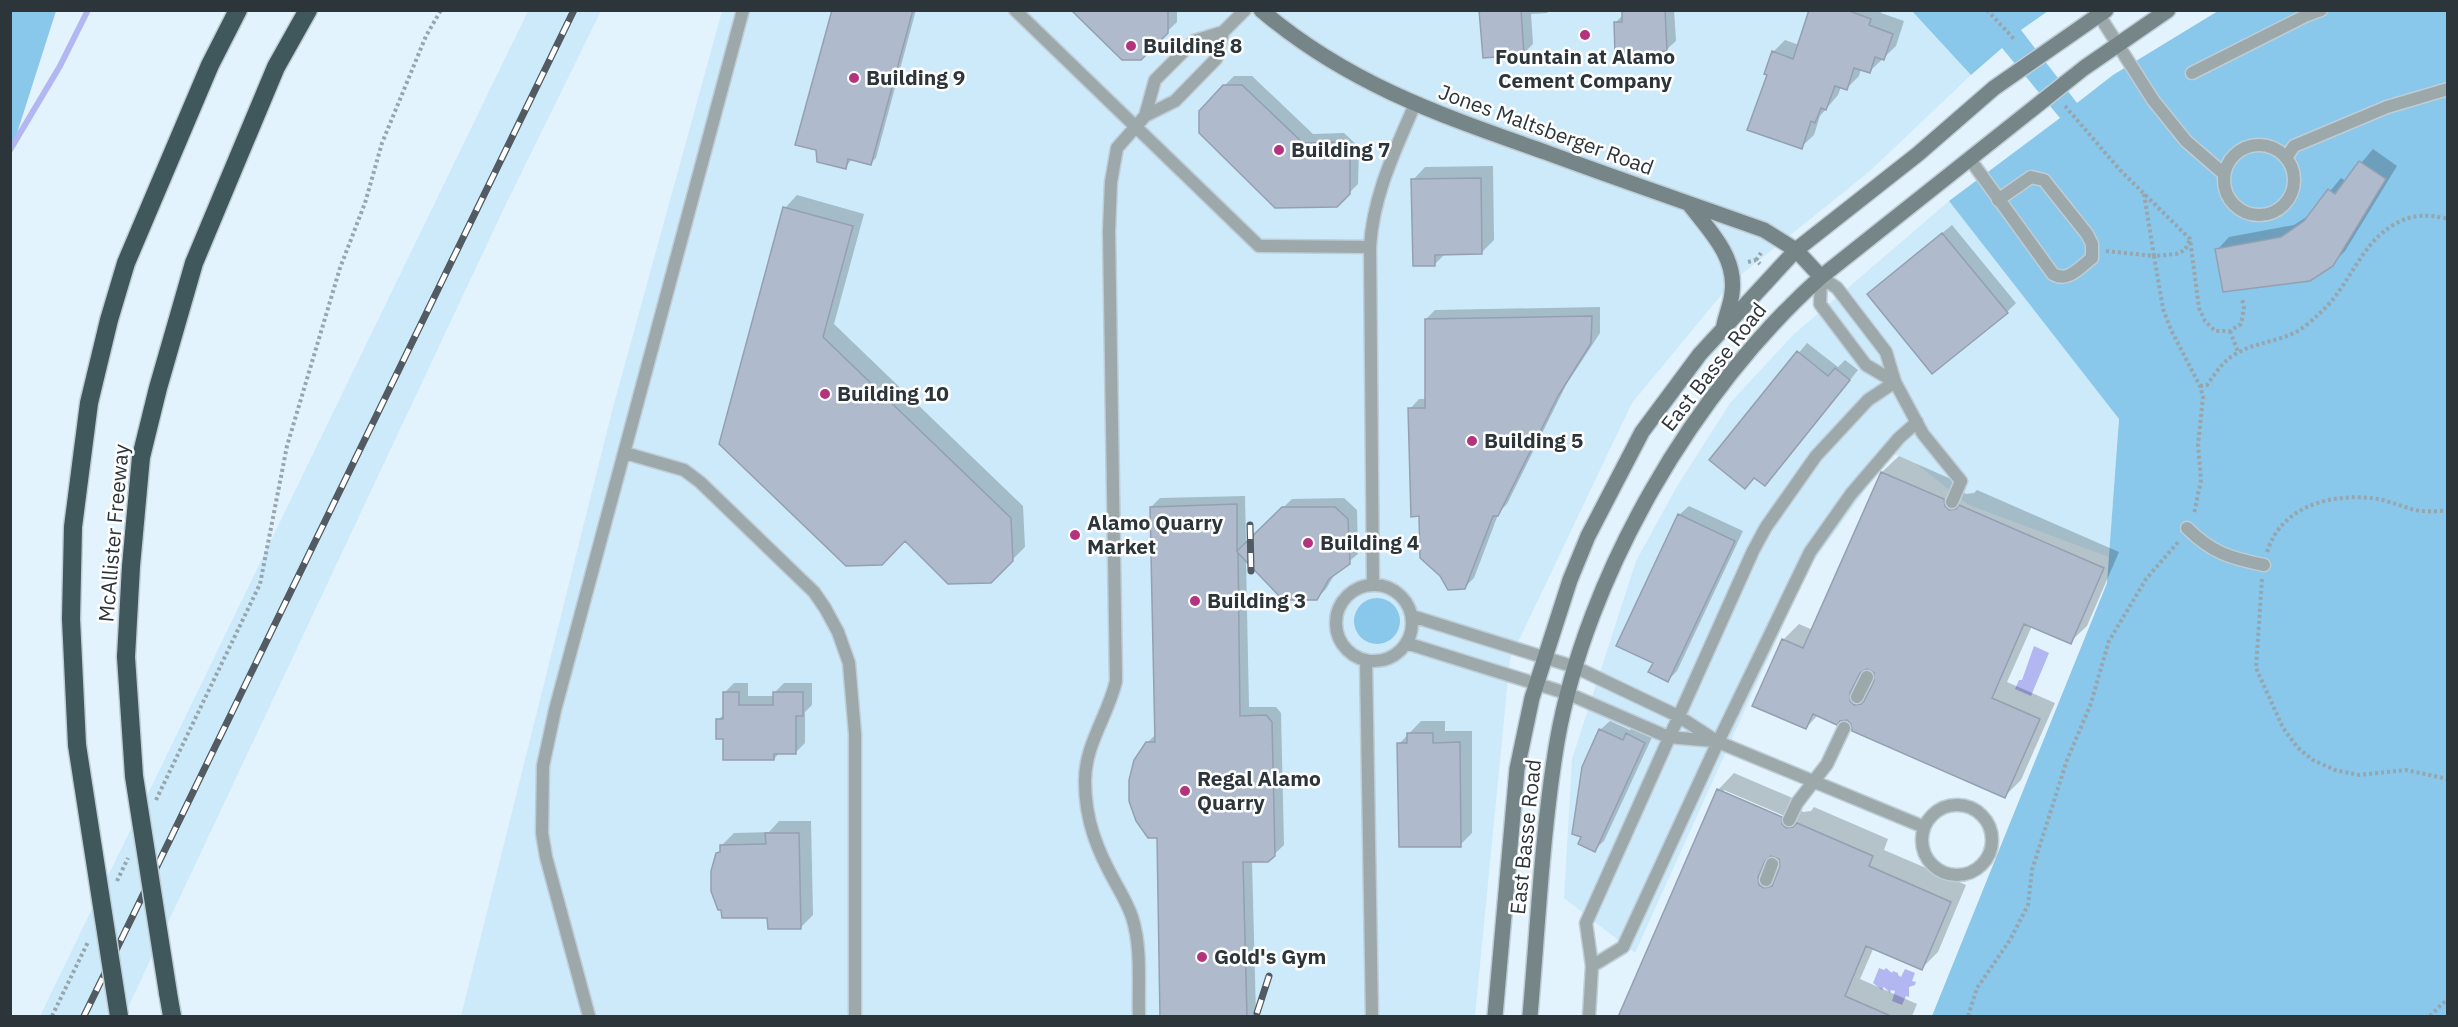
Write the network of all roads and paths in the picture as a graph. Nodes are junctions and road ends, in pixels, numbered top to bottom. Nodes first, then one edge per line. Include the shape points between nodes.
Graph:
1 (236, 10) edge
2 (308, 10) edge
3 (441, 10) edge
4 (743, 10) edge
5 (1015, 10) edge
6 (1245, 10) edge
7 (1261, 10) edge
8 (1987, 10) edge
9 (2168, 10) edge
10 (2321, 10) edge
11 (2103, 13) edge
12 (1223, 32) junction
13 (2014, 39) dead end
14 (2119, 44) junction
15 (2193, 73) dead end
16 (2448, 89) edge
17 (1415, 104) junction
18 (2066, 106) dead end
19 (1144, 116) junction
20 (1136, 126) junction
21 (1969, 158) junction
22 (2286, 158) junction
23 (2224, 174) junction
24 (2144, 193) junction
25 (1998, 200) junction
26 (1689, 204) junction
27 (2448, 219) edge
28 (2190, 239) junction
29 (1370, 247) junction
30 (2093, 249) junction
31 (1796, 250) junction
32 (1761, 253) dead end
33 (2154, 256) junction
34 (1756, 260) junction
35 (1748, 262) dead end
36 (1762, 267) dead end
37 (1821, 277) junction
38 (2242, 298) dead end
39 (1722, 329) junction
40 (2230, 331) junction
41 (2238, 352) junction
42 (1895, 382) junction
43 (2200, 386) junction
44 (1917, 422) junction
45 (624, 453) junction
46 (1952, 502) dead end
47 (2448, 511) edge
48 (2187, 528) junction
49 (2264, 565) junction
50 (1374, 585) junction
51 (1412, 616) junction
52 (1406, 643) junction
53 (1545, 657) junction
54 (1366, 660) junction
55 (1575, 667) junction
56 (1867, 677) dead end
57 (1536, 683) junction
58 (1569, 694) junction
59 (1857, 697) dead end
60 (1678, 716) junction
61 (1844, 728) dead end
62 (1668, 737) junction
63 (1718, 742) junction
64 (2448, 779) edge
65 (1813, 782) junction
66 (154, 805) dead end
67 (1789, 820) dead end
68 (1924, 827) junction
69 (133, 847) dead end
70 (1772, 864) dead end
71 (1766, 880) dead end
72 (113, 890) dead end
73 (93, 932) dead end
74 (1592, 966) junction
75 (2448, 1001) edge
76 (52, 1017) edge
77 (119, 1017) edge
78 (172, 1017) edge
79 (589, 1017) edge
80 (855, 1017) edge
81 (1139, 1017) edge
82 (1372, 1017) edge
83 (1495, 1017) edge
84 (1530, 1017) edge
85 (1589, 1017) edge
86 (1968, 1017) edge
87 (2430, 1017) edge

1 - 77 highway, McAllister Freeway, bridge via 126,263 89,403 73,538 70,618 77,746
2 - 78 highway, McAllister Freeway, bridge via 276,67 194,263 141,457 126,657 134,776
3 - 66 path via 426,36 382,143 340,268 286,446 260,584
4 - 45 lane
5 - 20 lane
6 - 12 lane
7 - 17 main road, Jones Maltsberger Road via 1336,65
8 - 13 path
9 - 14 main road, East Basse Road
10 - 15 lane
11 - 14 lane
11 - 31 main road, East Basse Road via 1994,88
12 - 19 lane via 1216,59 1175,101
12 - 19 lane via 1194,41 1155,80
14 - 21 main road, East Basse Road
14 - 23 lane via 2154,100 2186,141
16 - 22 lane via 2387,107 2294,146
17 - 26 main road, Jones Maltsberger Road
17 - 29 lane via 1381,184
18 - 24 path via 2092,140
19 - 20 lane
20 - 29 lane via 1259,246
20 - 81 lane via 1117,148 1109,231 1116,681 1090,747 1085,780 1095,844 1126,901 1135,928
21 - 25 lane
21 - 37 main road, East Basse Road
22 - 23 lane via 2277,150 2255,145 2235,154
22 - 23 lane via 2294,178 2293,190 2288,200 2269,214 2245,213 2235,207 2224,186
24 - 28 path
24 - 33 path
25 - 30 lane via 2031,177 2044,180 2087,234
25 - 30 lane via 2059,278 2067,278 2092,258
26 - 31 main road, Jones Maltsberger Road via 1764,230
26 - 39 main road via 1729,261 1732,293
27 - 41 path via 2413,216 2385,230 2373,240 2337,296 2320,313 2295,332
28 - 33 path via 2185,250
28 - 40 path via 2199,308 2215,331
29 - 50 lane
30 - 33 path
31 - 37 main road, Jones Maltsberger Road
31 - 39 main road, East Basse Road
32 - 34 path
33 - 43 path via 2163,309
34 - 35 path
34 - 36 path
37 - 42 lane via 1837,288 1886,352
37 - 42 lane via 1820,304 1866,365
37 - 55 main road, East Basse Road via 1789,306 1698,415 1649,494 1605,586
38 - 40 path via 2241,324
39 - 53 main road, East Basse Road via 1654,415 1621,470 1570,580
40 - 41 path
41 - 43 path via 2207,385
42 - 44 lane
42 - 60 lane via 1868,400 1816,456 1766,527
43 - 48 path via 2201,480 2197,505
44 - 46 lane via 1961,481
44 - 63 lane via 1851,494 1810,552
45 - 79 lane via 543,766 546,857
45 - 80 lane via 684,470 700,482 814,592 838,632 849,663 855,734
47 - 49 path via 2417,510 2371,498 2320,501 2283,522 2271,541
48 - 49 lane via 2216,552
48 - 86 path via 2146,579 2109,641 2032,870 2028,905 1977,988
49 - 64 path via 2256,668 2283,728 2298,748 2335,770 2359,775 2406,770
50 - 51 lane via 1394,591
50 - 54 lane via 1350,594 1337,615 1336,628 1348,651
51 - 52 lane
51 - 53 lane
52 - 54 lane via 1389,658
52 - 57 lane
53 - 55 lane
53 - 57 main road, East Basse Road
54 - 82 lane
55 - 58 main road, East Basse Road
55 - 60 lane
56 - 59 lane
57 - 58 lane
57 - 83 main road, East Basse Road via 1517,769
58 - 62 lane
58 - 84 main road, East Basse Road via 1548,807
60 - 62 lane
60 - 63 lane
61 - 65 lane via 1827,764
62 - 63 lane
62 - 74 lane via 1586,923
63 - 65 lane
63 - 74 lane via 1623,947
65 - 67 lane
65 - 68 lane
68 - 68 lane via 1924,854 1944,873 1971,872 1989,853 1989,826 1969,807 1942,808 1931,815
69 - 72 path
70 - 71 lane
73 - 76 path
74 - 85 lane
75 - 87 path

